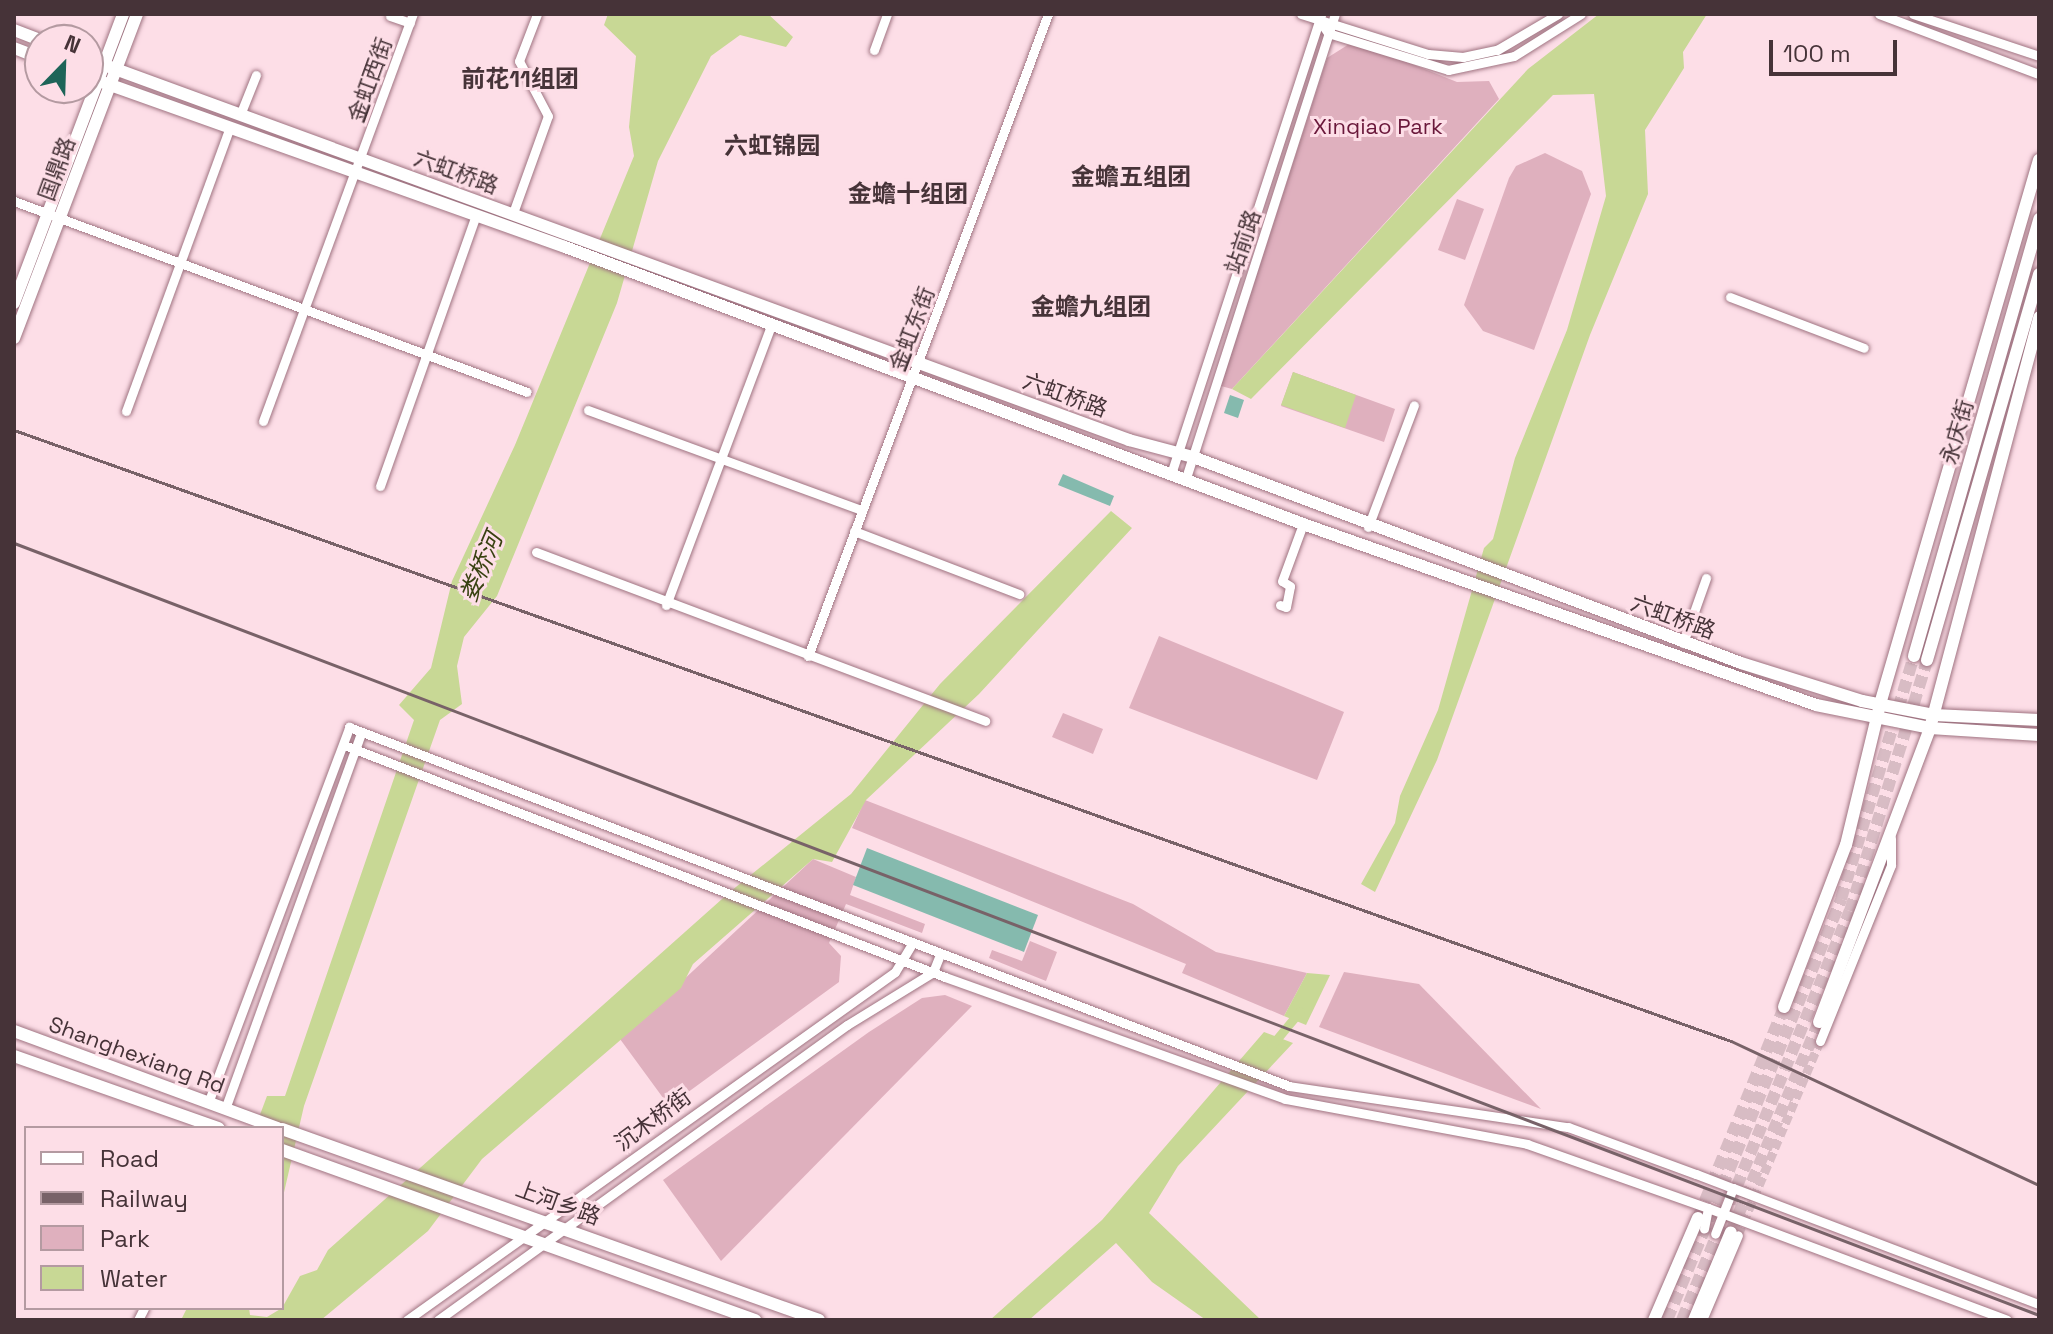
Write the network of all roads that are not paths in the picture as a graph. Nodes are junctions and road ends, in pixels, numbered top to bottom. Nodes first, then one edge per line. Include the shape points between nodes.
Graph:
1 (123, 14) edge
2 (137, 14) edge
3 (537, 14) edge
4 (887, 14) edge
5 (1048, 14) edge
6 (1301, 14) edge
7 (1558, 14) edge
8 (1581, 14) edge
9 (1879, 14) edge
10 (1913, 14) edge
11 (390, 16) edge
12 (1320, 17) edge
13 (1334, 17) edge
14 (412, 19) edge
15 (1328, 33) junction
16 (874, 50) dead end
17 (2039, 56) edge
18 (104, 65) edge
19 (110, 67) junction
20 (2039, 74) edge
21 (104, 75) edge
22 (256, 75) dead end
23 (104, 83) edge
24 (90, 104) edge
25 (93, 104) edge
26 (240, 115) junction
27 (229, 129) junction
28 (360, 159) junction
29 (2039, 160) edge
30 (355, 174) junction
31 (14, 201) edge
32 (48, 213) junction
33 (513, 213) junction
34 (475, 217) junction
35 (61, 218) junction
36 (2039, 221) edge
37 (181, 263) junction
38 (2039, 274) edge
39 (1730, 297) dead end
40 (14, 303) edge
41 (305, 309) junction
42 (2039, 317) edge
43 (772, 323) junction
44 (14, 338) edge
45 (1864, 348) dead end
46 (428, 354) junction
47 (919, 360) junction
48 (1999, 360) junction
49 (913, 376) junction
50 (527, 392) dead end
51 (1414, 405) dead end
52 (588, 410) dead end
53 (126, 411) dead end
54 (263, 421) dead end
55 (1179, 452) junction
56 (1193, 457) junction
57 (721, 458) junction
58 (1955, 458) junction
59 (1171, 474) junction
60 (1185, 481) junction
61 (380, 486) dead end
62 (862, 510) junction
63 (1303, 524) junction
64 (1368, 527) junction
65 (854, 531) junction
66 (536, 552) dead end
67 (1706, 578) dead end
68 (1019, 594) dead end
69 (666, 605) junction
70 (1280, 605) dead end
71 (1683, 643) junction
72 (808, 656) junction
73 (1880, 704) junction
74 (1934, 715) junction
75 (1877, 719) junction
76 (2039, 720) edge
77 (985, 721) dead end
78 (1930, 728) junction
79 (361, 733) junction
80 (2039, 735) edge
81 (344, 745) junction
82 (354, 751) junction
83 (1892, 831) junction
84 (912, 944) junction
85 (940, 955) junction
86 (905, 961) junction
87 (933, 972) junction
88 (1784, 1007) tunnel mouth
89 (1819, 1022) tunnel mouth
90 (14, 1031) edge
91 (1820, 1041) tunnel mouth
92 (14, 1056) edge
93 (208, 1103) junction
94 (225, 1109) junction
95 (246, 1117) joint
96 (213, 1126) edge
97 (272, 1126) edge
98 (284, 1130) edge
99 (284, 1151) edge
100 (1733, 1188) junction
101 (1708, 1208) junction
102 (1723, 1211) junction
103 (545, 1220) junction
104 (1701, 1223) joint
105 (567, 1228) junction
106 (1735, 1233) joint
107 (1715, 1234) dead end
108 (521, 1236) junction
109 (546, 1245) junction
110 (2039, 1304) edge
111 (407, 1320) edge
112 (438, 1320) edge
113 (755, 1320) edge
114 (819, 1320) edge
115 (1654, 1320) edge
116 (1694, 1320) edge
117 (1702, 1320) edge
118 (2007, 1320) edge

1 - 19 main road, 国鼎路
2 - 19 main road, 国鼎路
3 - 33 street via 519,61 548,116
4 - 16 street
5 - 47 street, 金虹东街
6 - 12 street
7 - 13 street via 1497,50 1463,57 1428,54
8 - 15 street via 1514,56 1477,68 1423,66
9 - 20 street
10 - 17 street
11 - 14 street
12 - 13 street
12 - 15 street
12 - 55 street, 站前路
13 - 15 street, 站前路
14 - 28 street, 金虹西街
15 - 56 street, 站前路
18 - 19 main road, 六虹桥路
19 - 21 main road, 国鼎路
19 - 26 main road, 六虹桥路
22 - 26 street
23 - 27 main road, 六虹桥路
24 - 32 main road, 国鼎路
25 - 35 main road, 国鼎路
26 - 28 main road, 六虹桥路
27 - 30 main road, 六虹桥路
27 - 37 street
28 - 30 street, 金虹西街
28 - 33 main road, 六虹桥路
29 - 58 main road
30 - 34 main road, 六虹桥路
30 - 41 street, 金虹西街
31 - 32 street
32 - 35 street
32 - 40 main road, 国鼎路
33 - 47 main road, 六虹桥路
34 - 43 main road, 六虹桥路
34 - 46 street
35 - 37 street
35 - 44 main road, 国鼎路
36 - 48 main road, 永庆街
37 - 41 street
37 - 53 street
38 - 48 main road, 永庆街 via 1920,658
39 - 45 street
41 - 46 street
41 - 54 street, 金虹西街
42 - 74 main road
43 - 49 main road, 六虹桥路
43 - 57 street
46 - 50 street
46 - 61 street
47 - 49 street, 金虹东街
47 - 55 main road, 六虹桥路 via 1129,440
48 - 58 main road
49 - 59 main road, 六虹桥路
49 - 62 street, 金虹东街
51 - 64 street
52 - 57 street
55 - 56 main road, 六虹桥路
55 - 59 street, 站前路
56 - 60 street, 站前路
56 - 64 main road, 六虹桥路
57 - 62 street
57 - 69 street
58 - 73 main road
59 - 60 main road, 六虹桥路
60 - 63 main road, 六虹桥路
62 - 65 street, 金虹东街
63 - 70 street via 1282,581 1290,586 1286,607
63 - 75 main road, 六虹桥路 via 1816,705
64 - 71 main road, 六虹桥路
65 - 68 street
65 - 72 street, 金虹东街
66 - 69 street
67 - 71 street
69 - 72 street
71 - 73 main road, 六虹桥路
72 - 77 street
73 - 74 main road, 六虹桥路
73 - 75 main road
74 - 76 main road, 六虹桥路
74 - 78 main road
75 - 78 main road, 六虹桥路
75 - 88 main road via 1846,845
78 - 80 main road, 六虹桥路
78 - 83 main road
79 - 81 street via 349,727
79 - 82 street
79 - 84 street
81 - 82 street
81 - 93 street
82 - 86 street
82 - 94 street
83 - 89 main road
83 - 91 street via 1891,865
84 - 85 street
84 - 86 street
85 - 87 street
85 - 100 street via 1289,1086 1568,1127
86 - 87 street
86 - 103 street, 沉木桥街
87 - 101 street via 1285,1099 1527,1144
87 - 105 street, 沉木桥街 via 847,1025
90 - 93 main road, Shanghexiang Rd
92 - 96 main road, Shanghexiang Rd
93 - 94 main road, Shanghexiang Rd
94 - 95 main road, Shanghexiang Rd
95 - 97 main road, 上河乡路
98 - 103 main road, 上河乡路
99 - 108 main road, 上河乡路
100 - 102 street
100 - 110 street
101 - 102 street
101 - 104 street
102 - 107 street
102 - 118 street
103 - 105 main road, 上河乡路
103 - 108 street, 沉木桥街
104 - 115 main road
105 - 109 street, 沉木桥街
105 - 114 main road, 上河乡路
106 - 116 main road
106 - 117 street
108 - 109 main road, 上河乡路
108 - 111 street, 沉木桥街
109 - 112 street, 沉木桥街
109 - 113 main road, 上河乡路

